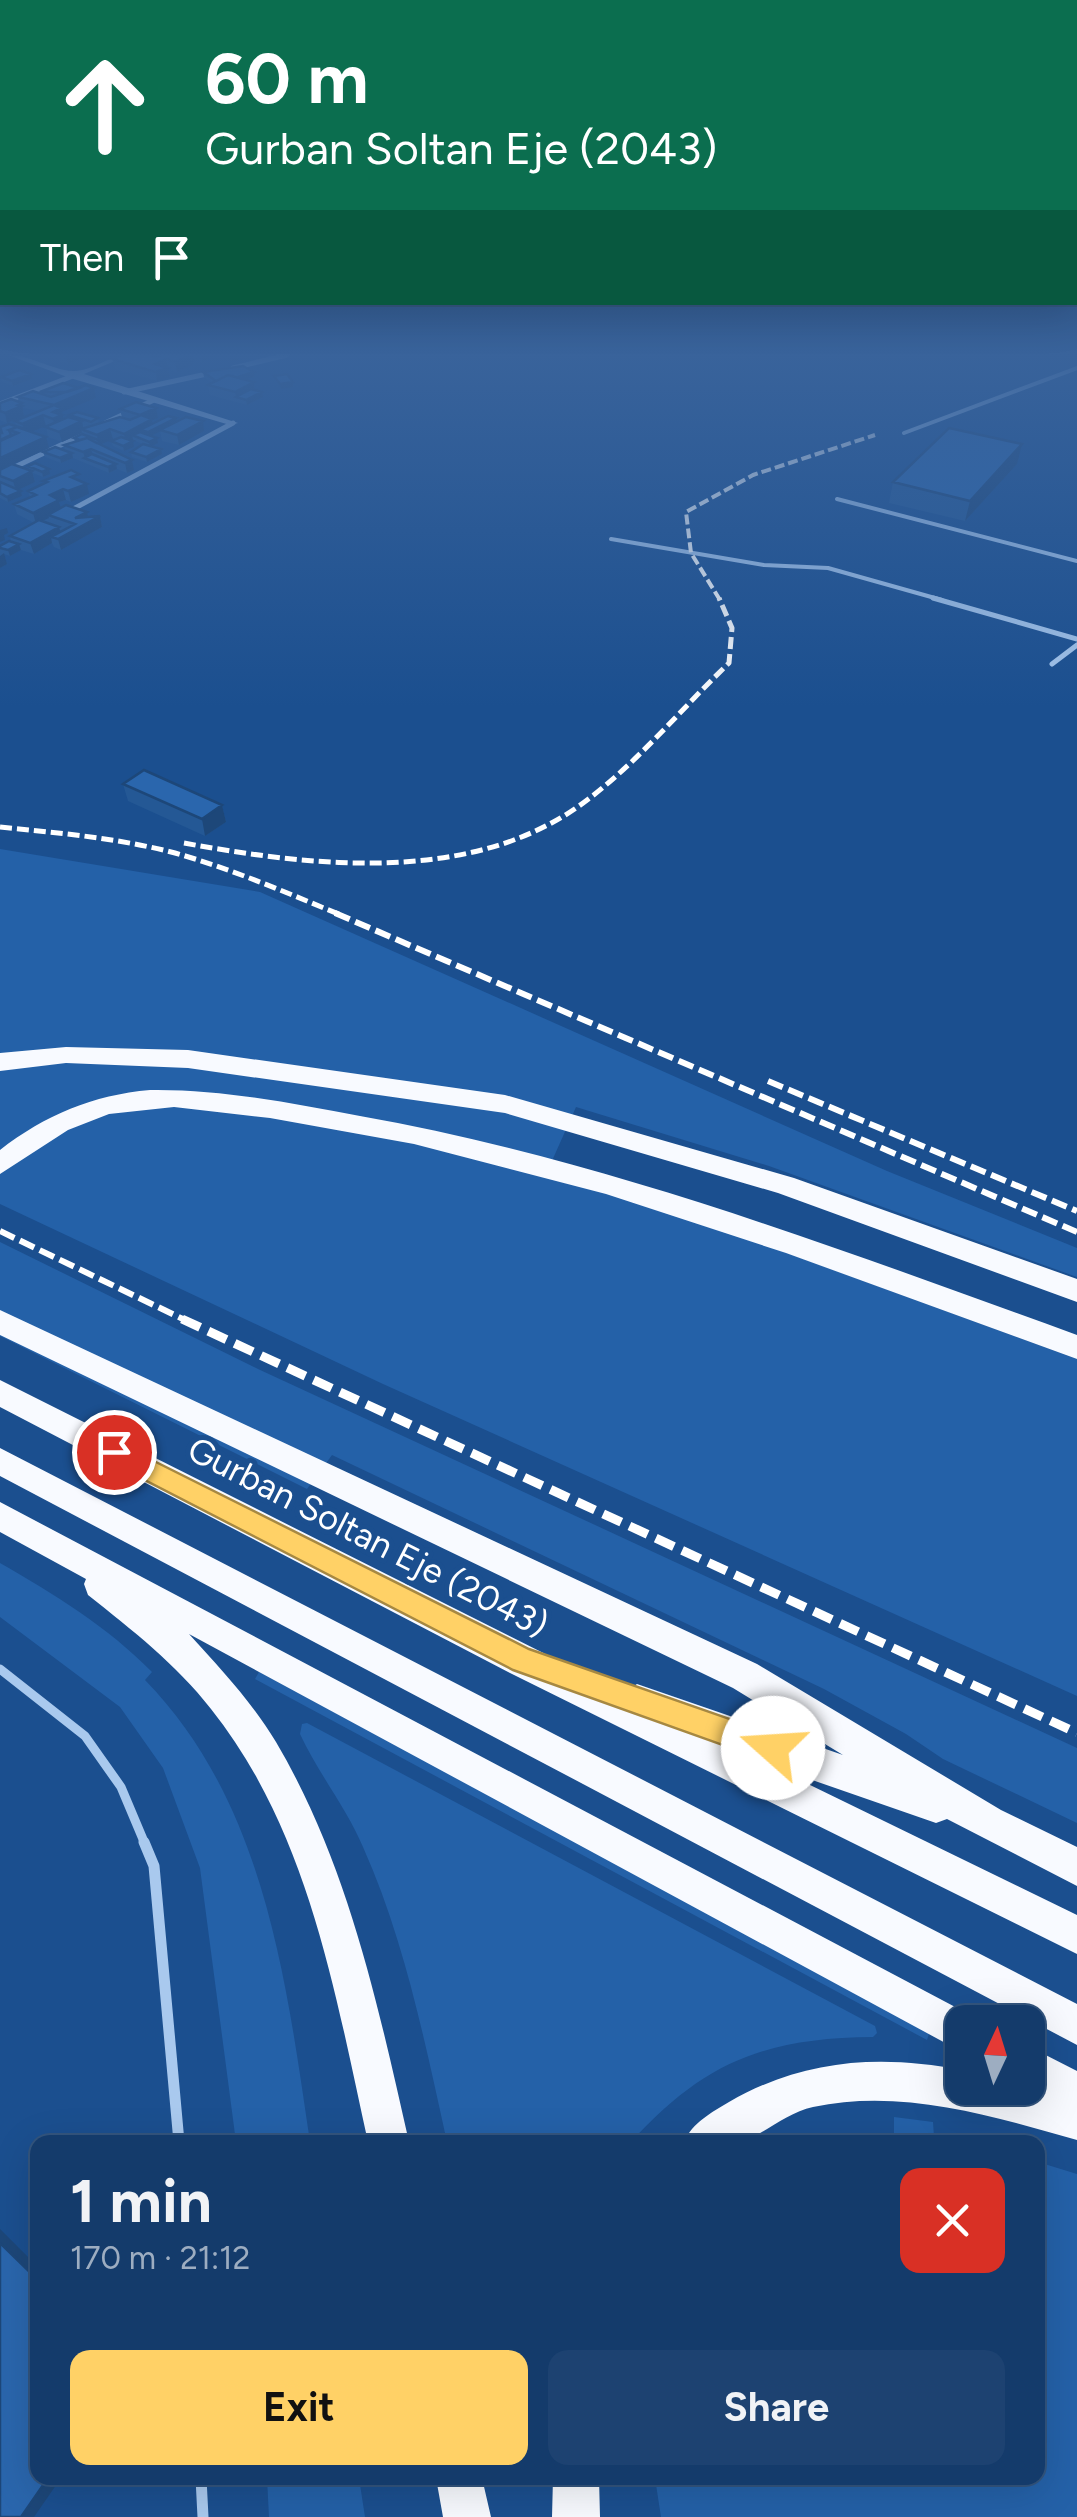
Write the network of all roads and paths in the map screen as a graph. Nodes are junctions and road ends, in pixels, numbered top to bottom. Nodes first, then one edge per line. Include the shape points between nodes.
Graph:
1 (141, 472) edge
2 (837, 498) dead end
3 (33, 530) edge
4 (610, 539) dead end
5 (1077, 560) edge
6 (1077, 642) edge
7 (1052, 664) dead end
8 (0, 1062) edge
9 (0, 1164) edge
10 (1077, 1291) edge
11 (0, 1322) edge
12 (1077, 1348) edge
13 (0, 1393) edge
14 (0, 1460) edge
15 (0, 1516) edge
16 (52, 1546) junction
17 (522, 1661) junction
18 (0, 1669) edge
19 (988, 1823) junction
20 (1077, 1867) edge
21 (1077, 1935) edge
22 (945, 2023) edge
23 (1077, 2025) edge
24 (1045, 2075) edge
25 (1077, 2093) edge
26 (1077, 2119) edge
27 (178, 2135) edge
28 (386, 2135) edge
29 (715, 2135) edge
30 (201, 2485) edge
31 (460, 2485) edge
32 (576, 2485) edge
33 (202, 2517) edge
34 (467, 2517) edge
35 (576, 2517) edge

1 - 3 street
2 - 5 lane
4 - 6 lane via 764,565 828,568
6 - 7 lane
8 - 10 highway via 66,1055 188,1058 505,1104 785,1184
9 - 12 highway via 37,1134 82,1112 129,1101 177,1100 374,1126 640,1191
11 - 19 highway via 745,1676
13 - 17 highway, Gurban Soltan Eje (2043)
14 - 23 highway
15 - 16 highway
16 - 22 highway
16 - 28 highway via 178,1646 234,1712 275,1779 335,1920
17 - 19 highway
17 - 21 highway, Gurban Soltan Eje (2043)
18 - 27 lane via 85,1736 121,1787 154,1866
19 - 20 highway
24 - 25 highway
26 - 29 highway via 944,2089 839,2083 770,2103
30 - 33 lane
31 - 34 highway
32 - 35 highway

